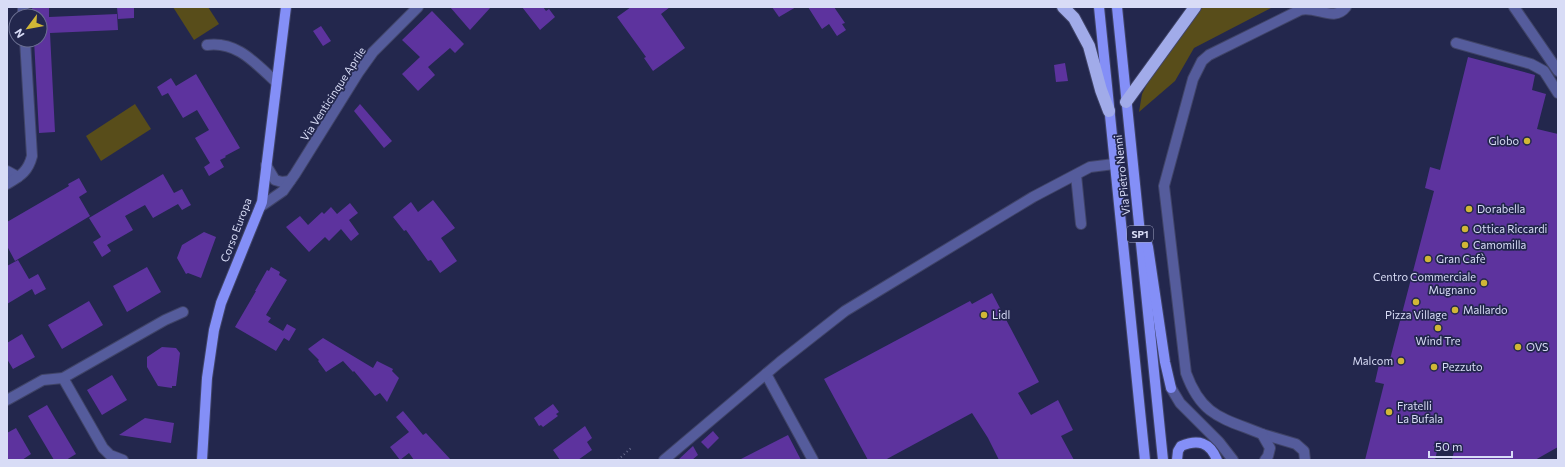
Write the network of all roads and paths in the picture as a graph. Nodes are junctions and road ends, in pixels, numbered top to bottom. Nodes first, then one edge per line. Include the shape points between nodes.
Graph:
1 (286, 7) edge
2 (418, 7) edge
3 (1063, 7) edge
4 (1099, 7) edge
5 (1117, 7) edge
6 (1195, 7) edge
7 (1346, 7) edge
8 (1514, 7) edge
9 (1456, 43) dead end
10 (207, 45) dead end
11 (25, 48) edge
12 (1558, 71) edge
13 (276, 82) junction
14 (1558, 94) edge
15 (1126, 102) junction
16 (1109, 111) junction
17 (1114, 164) junction
18 (266, 165) junction
19 (7, 171) edge
20 (1076, 174) junction
21 (18, 177) junction
22 (290, 181) junction
23 (7, 184) edge
24 (263, 192) junction
25 (276, 196) junction
26 (260, 207) junction
27 (1137, 211) junction
28 (1081, 224) dead end
29 (183, 312) dead end
30 (766, 374) junction
31 (63, 378) junction
32 (1171, 388) joint
33 (7, 400) edge
34 (1262, 434) junction
35 (631, 448) dead end
36 (123, 460) edge
37 (202, 460) edge
38 (618, 460) edge
39 (664, 460) edge
40 (813, 460) edge
41 (1145, 460) edge
42 (1163, 460) edge
43 (1177, 460) edge
44 (1217, 460) edge
45 (1233, 460) edge
46 (1265, 460) edge
47 (1305, 460) edge

1 - 13 main road, Corso Europa
2 - 22 street, Via Venticinque Aprile via 370,58 355,78
3 - 16 highway via 1074,18 1089,46
4 - 16 main road, Via Pietro Nenni / SP1
5 - 15 main road, Via Pietro Nenni / SP1
6 - 15 highway
7 - 34 street via 1343,11 1331,14 1306,8 1300,10 1209,55 1202,61 1193,79 1165,180 1187,377 1201,402 1219,417
8 - 12 street
9 - 14 street via 1532,64 1544,71
10 - 13 street via 218,43 236,49 248,56
11 - 21 street via 32,156 27,170
13 - 18 main road, Corso Europa
15 - 27 main road, Via Pietro Nenni / SP1
16 - 17 main road, Via Pietro Nenni / SP1
17 - 20 street via 1090,167
17 - 41 main road, Via Pietro Nenni / SP1
18 - 22 street via 275,180
18 - 24 main road, Corso Europa
19 - 21 street
20 - 28 street
20 - 30 street via 1033,197 845,311
21 - 23 street
22 - 24 street via 280,188
22 - 25 street, Via Venticinque Aprile
24 - 25 street via 269,196
24 - 26 main road, Corso Europa
25 - 26 street, Via Venticinque Aprile
26 - 37 main road, Corso Europa via 217,314 207,378
27 - 32 main road via 1148,247
27 - 42 main road, Via Pietro Nenni / SP1
29 - 31 street
30 - 39 street
30 - 40 street
31 - 33 street via 43,380
31 - 36 street via 103,448 110,455
32 - 45 street via 1180,403 1219,442
34 - 46 street via 1270,448
34 - 47 street via 1296,444 1304,451
35 - 38 path
43 - 44 main road via 1181,446 1198,442 1209,446

